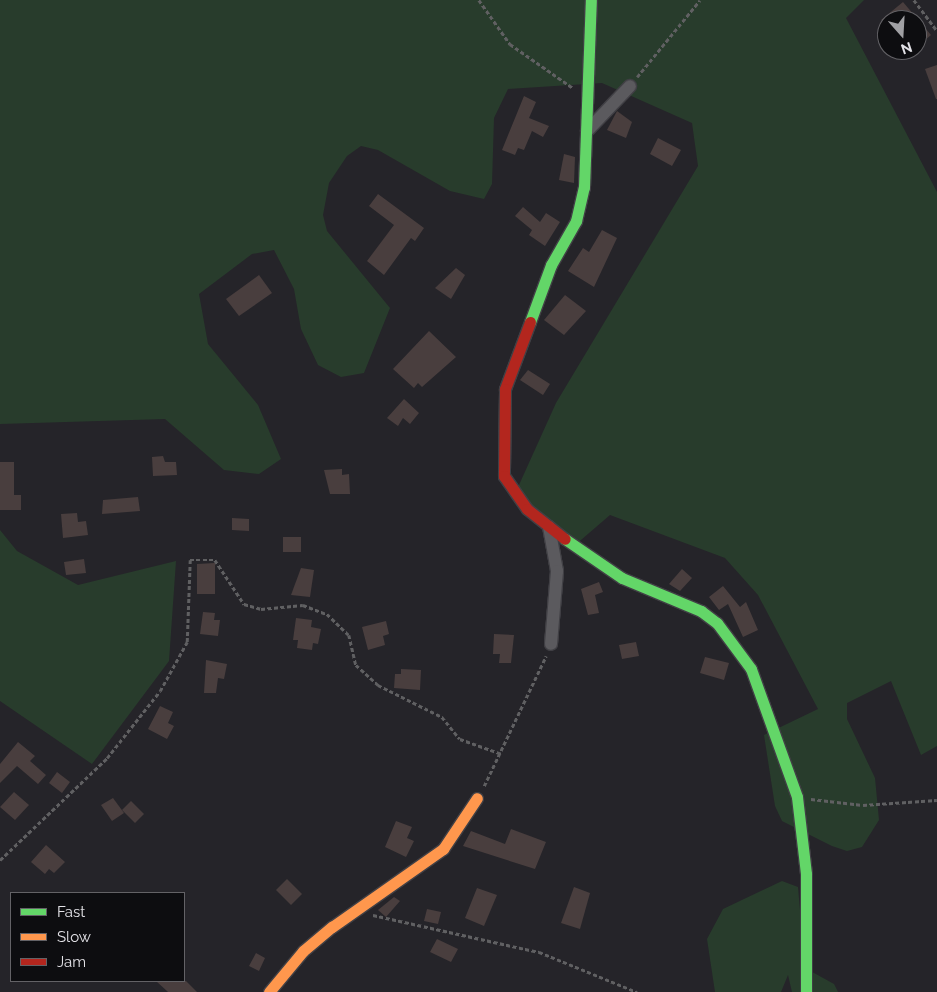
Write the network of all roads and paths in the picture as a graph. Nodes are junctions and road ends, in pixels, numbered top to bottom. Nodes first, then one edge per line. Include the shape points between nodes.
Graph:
1 (479, 0) edge
2 (591, 0) edge
3 (700, 0) edge
4 (914, 0) edge
5 (937, 30) edge
6 (630, 86) joint
7 (586, 99) junction
8 (587, 131) junction
9 (549, 527) junction
10 (551, 644) joint
11 (502, 754) junction
12 (797, 797) junction
13 (477, 798) joint
14 (937, 800) edge
15 (0, 860) edge
16 (359, 906) junction
17 (269, 992) edge
18 (637, 992) edge
19 (806, 992) edge

1 - 7 path via 510,44
2 - 7 street
3 - 6 path
4 - 5 path
6 - 8 street
7 - 8 street
8 - 9 street via 584,187 576,221 550,265 505,389 504,476 514,496
9 - 10 street via 557,571
9 - 12 street via 622,578 701,611 716,623 758,683
10 - 11 path
11 - 13 path
11 - 15 path via 460,739 442,717 378,685 356,665 350,635 327,614 303,606 261,610 244,604 215,560 190,560 187,642 160,691 107,758
12 - 14 path via 863,805
12 - 19 street via 806,874
13 - 16 street via 442,850
16 - 17 street via 302,951
16 - 18 path via 398,923 539,952

